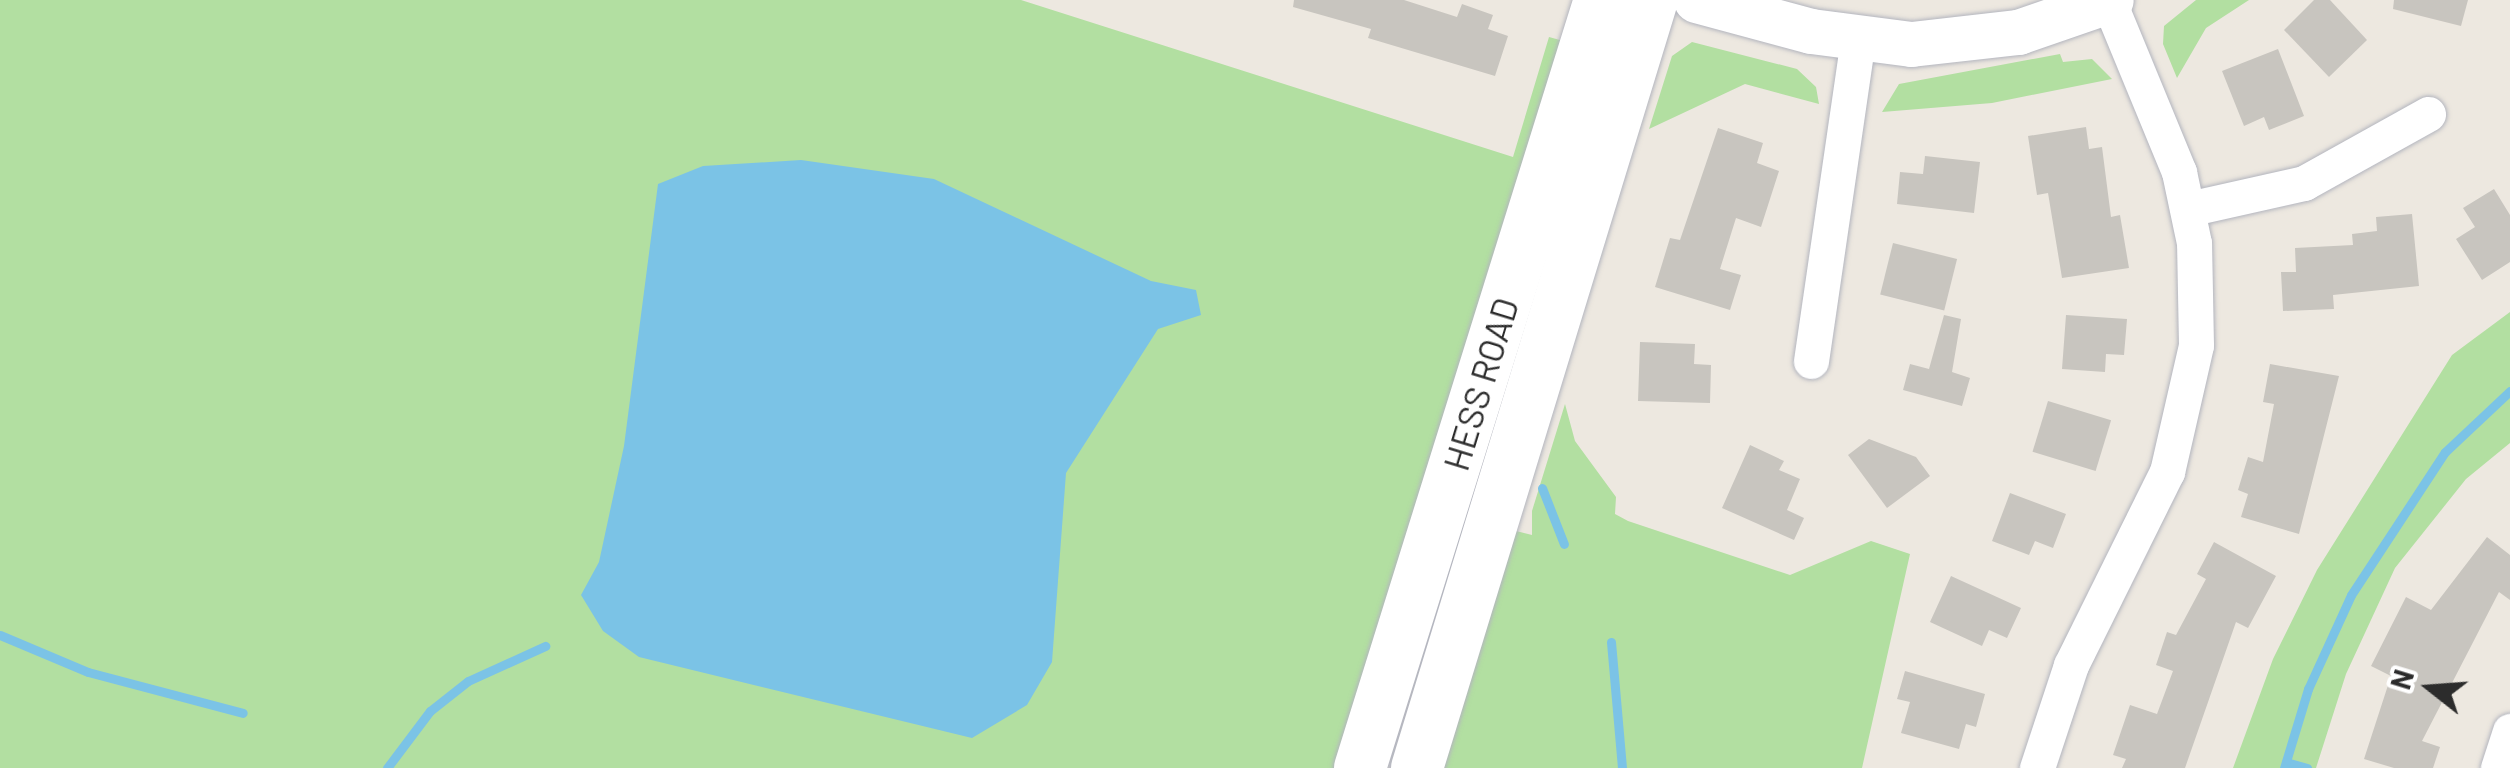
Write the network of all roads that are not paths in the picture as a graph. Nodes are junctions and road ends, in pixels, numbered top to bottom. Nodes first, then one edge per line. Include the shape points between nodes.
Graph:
1 (1600, 0) edge
2 (1652, 0) edge
3 (1696, 0) edge
4 (2109, 0) edge
5 (1858, 40) junction
6 (2428, 114) dead end
7 (2188, 209) junction
8 (1811, 361) dead end
9 (2510, 732) edge
10 (1360, 768) edge
11 (1418, 768) edge
12 (2037, 768) edge
13 (2498, 768) edge

1 - 10 main road, HESS ROAD
2 - 11 main road, HESS ROAD
3 - 5 street
4 - 5 street via 2052,24 1978,40
4 - 7 street via 2162,119
5 - 8 street
6 - 7 street via 2304,184
7 - 12 street via 2197,319 2175,448 2071,665
9 - 13 street

